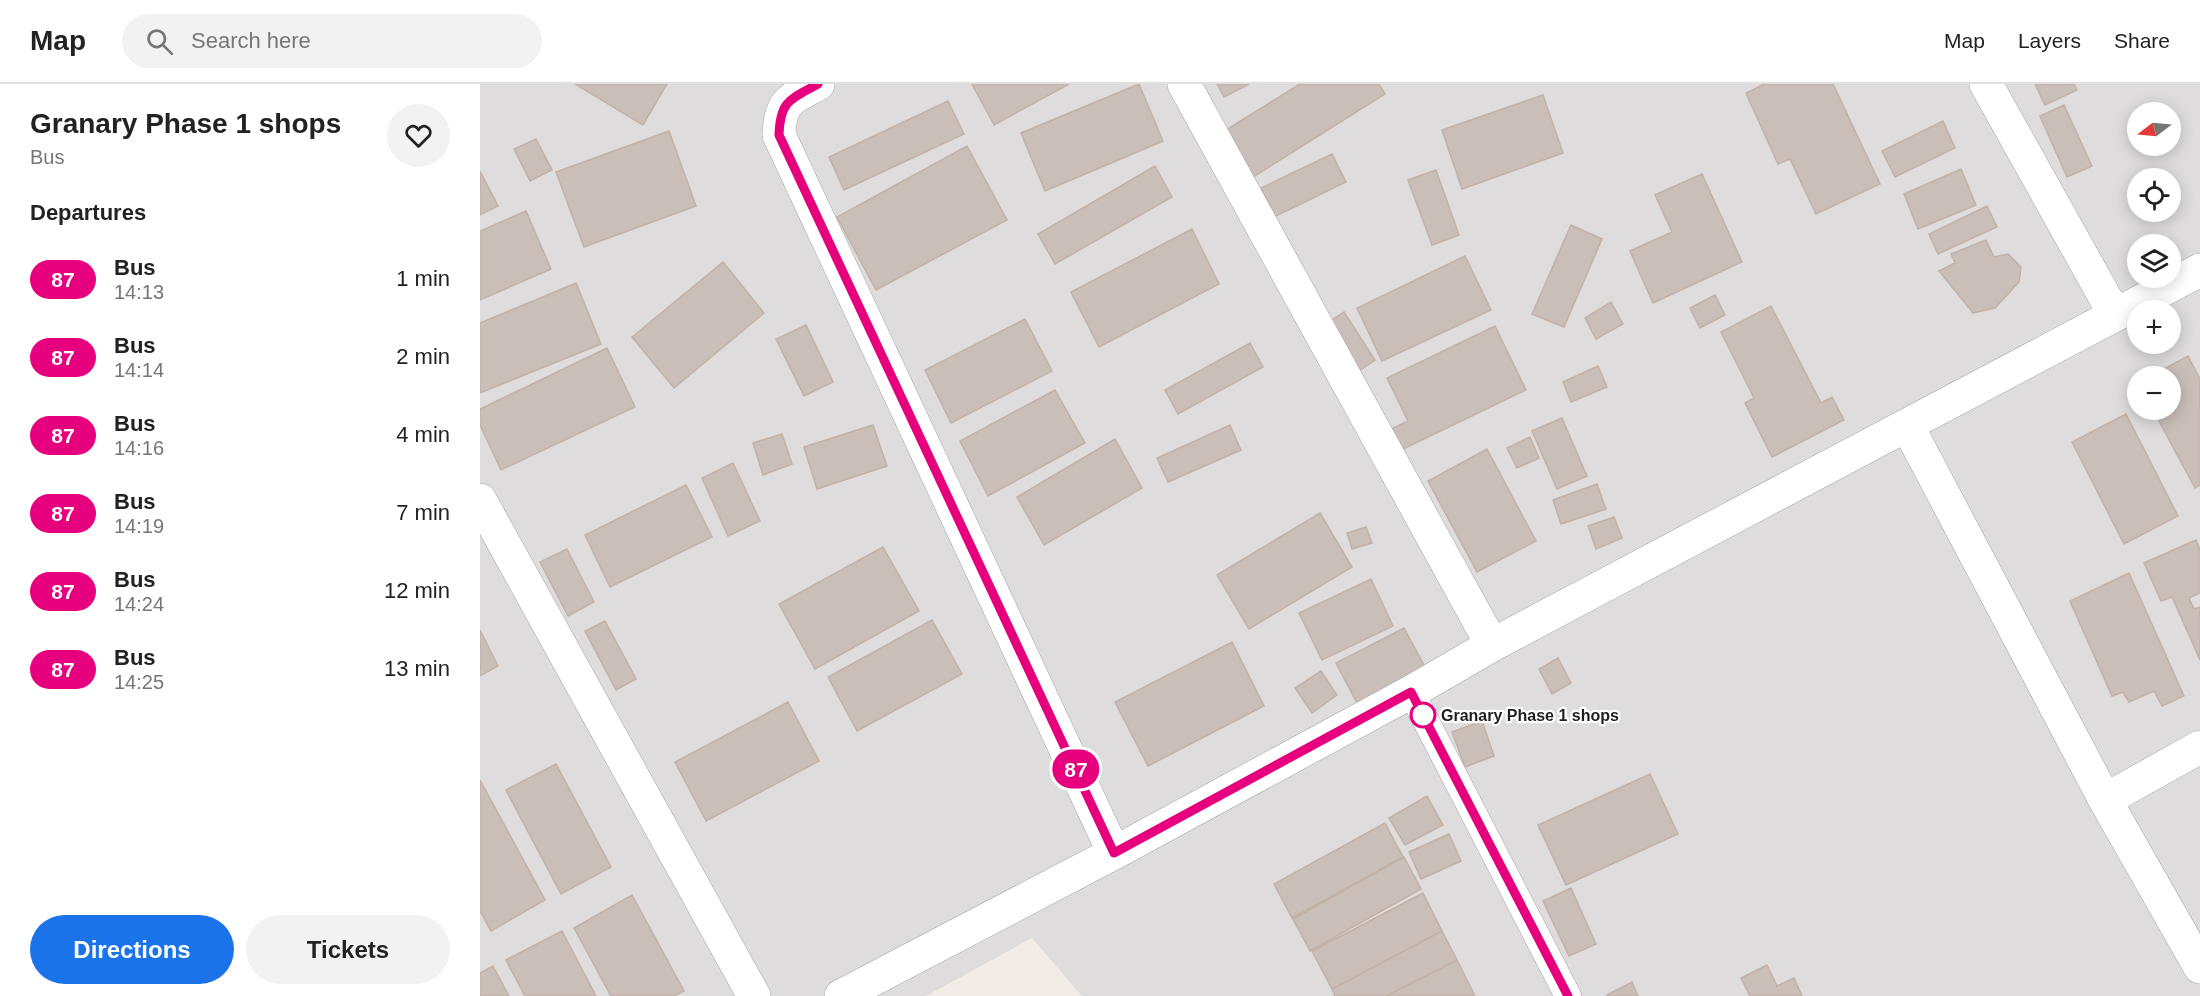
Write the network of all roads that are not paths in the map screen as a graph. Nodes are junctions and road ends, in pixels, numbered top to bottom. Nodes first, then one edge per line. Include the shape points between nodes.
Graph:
1 (818, 84) edge
2 (1184, 84) edge
3 (1986, 84) edge
4 (2200, 270) edge
5 (2115, 315) junction
6 (1907, 425) junction
7 (480, 500) edge
8 (1492, 645) junction
9 (1411, 692) junction
10 (2200, 747) edge
11 (2105, 800) junction
12 (1114, 853) junction
13 (2200, 967) edge
14 (754, 996) edge
15 (841, 996) edge
16 (1568, 996) edge

1 - 12 street via 787,101 779,135
2 - 8 street
3 - 5 street
4 - 5 street
5 - 6 street
6 - 8 street
6 - 11 street
7 - 14 street
8 - 9 street
9 - 12 street
9 - 16 lane
10 - 11 street
11 - 13 street
12 - 15 street

